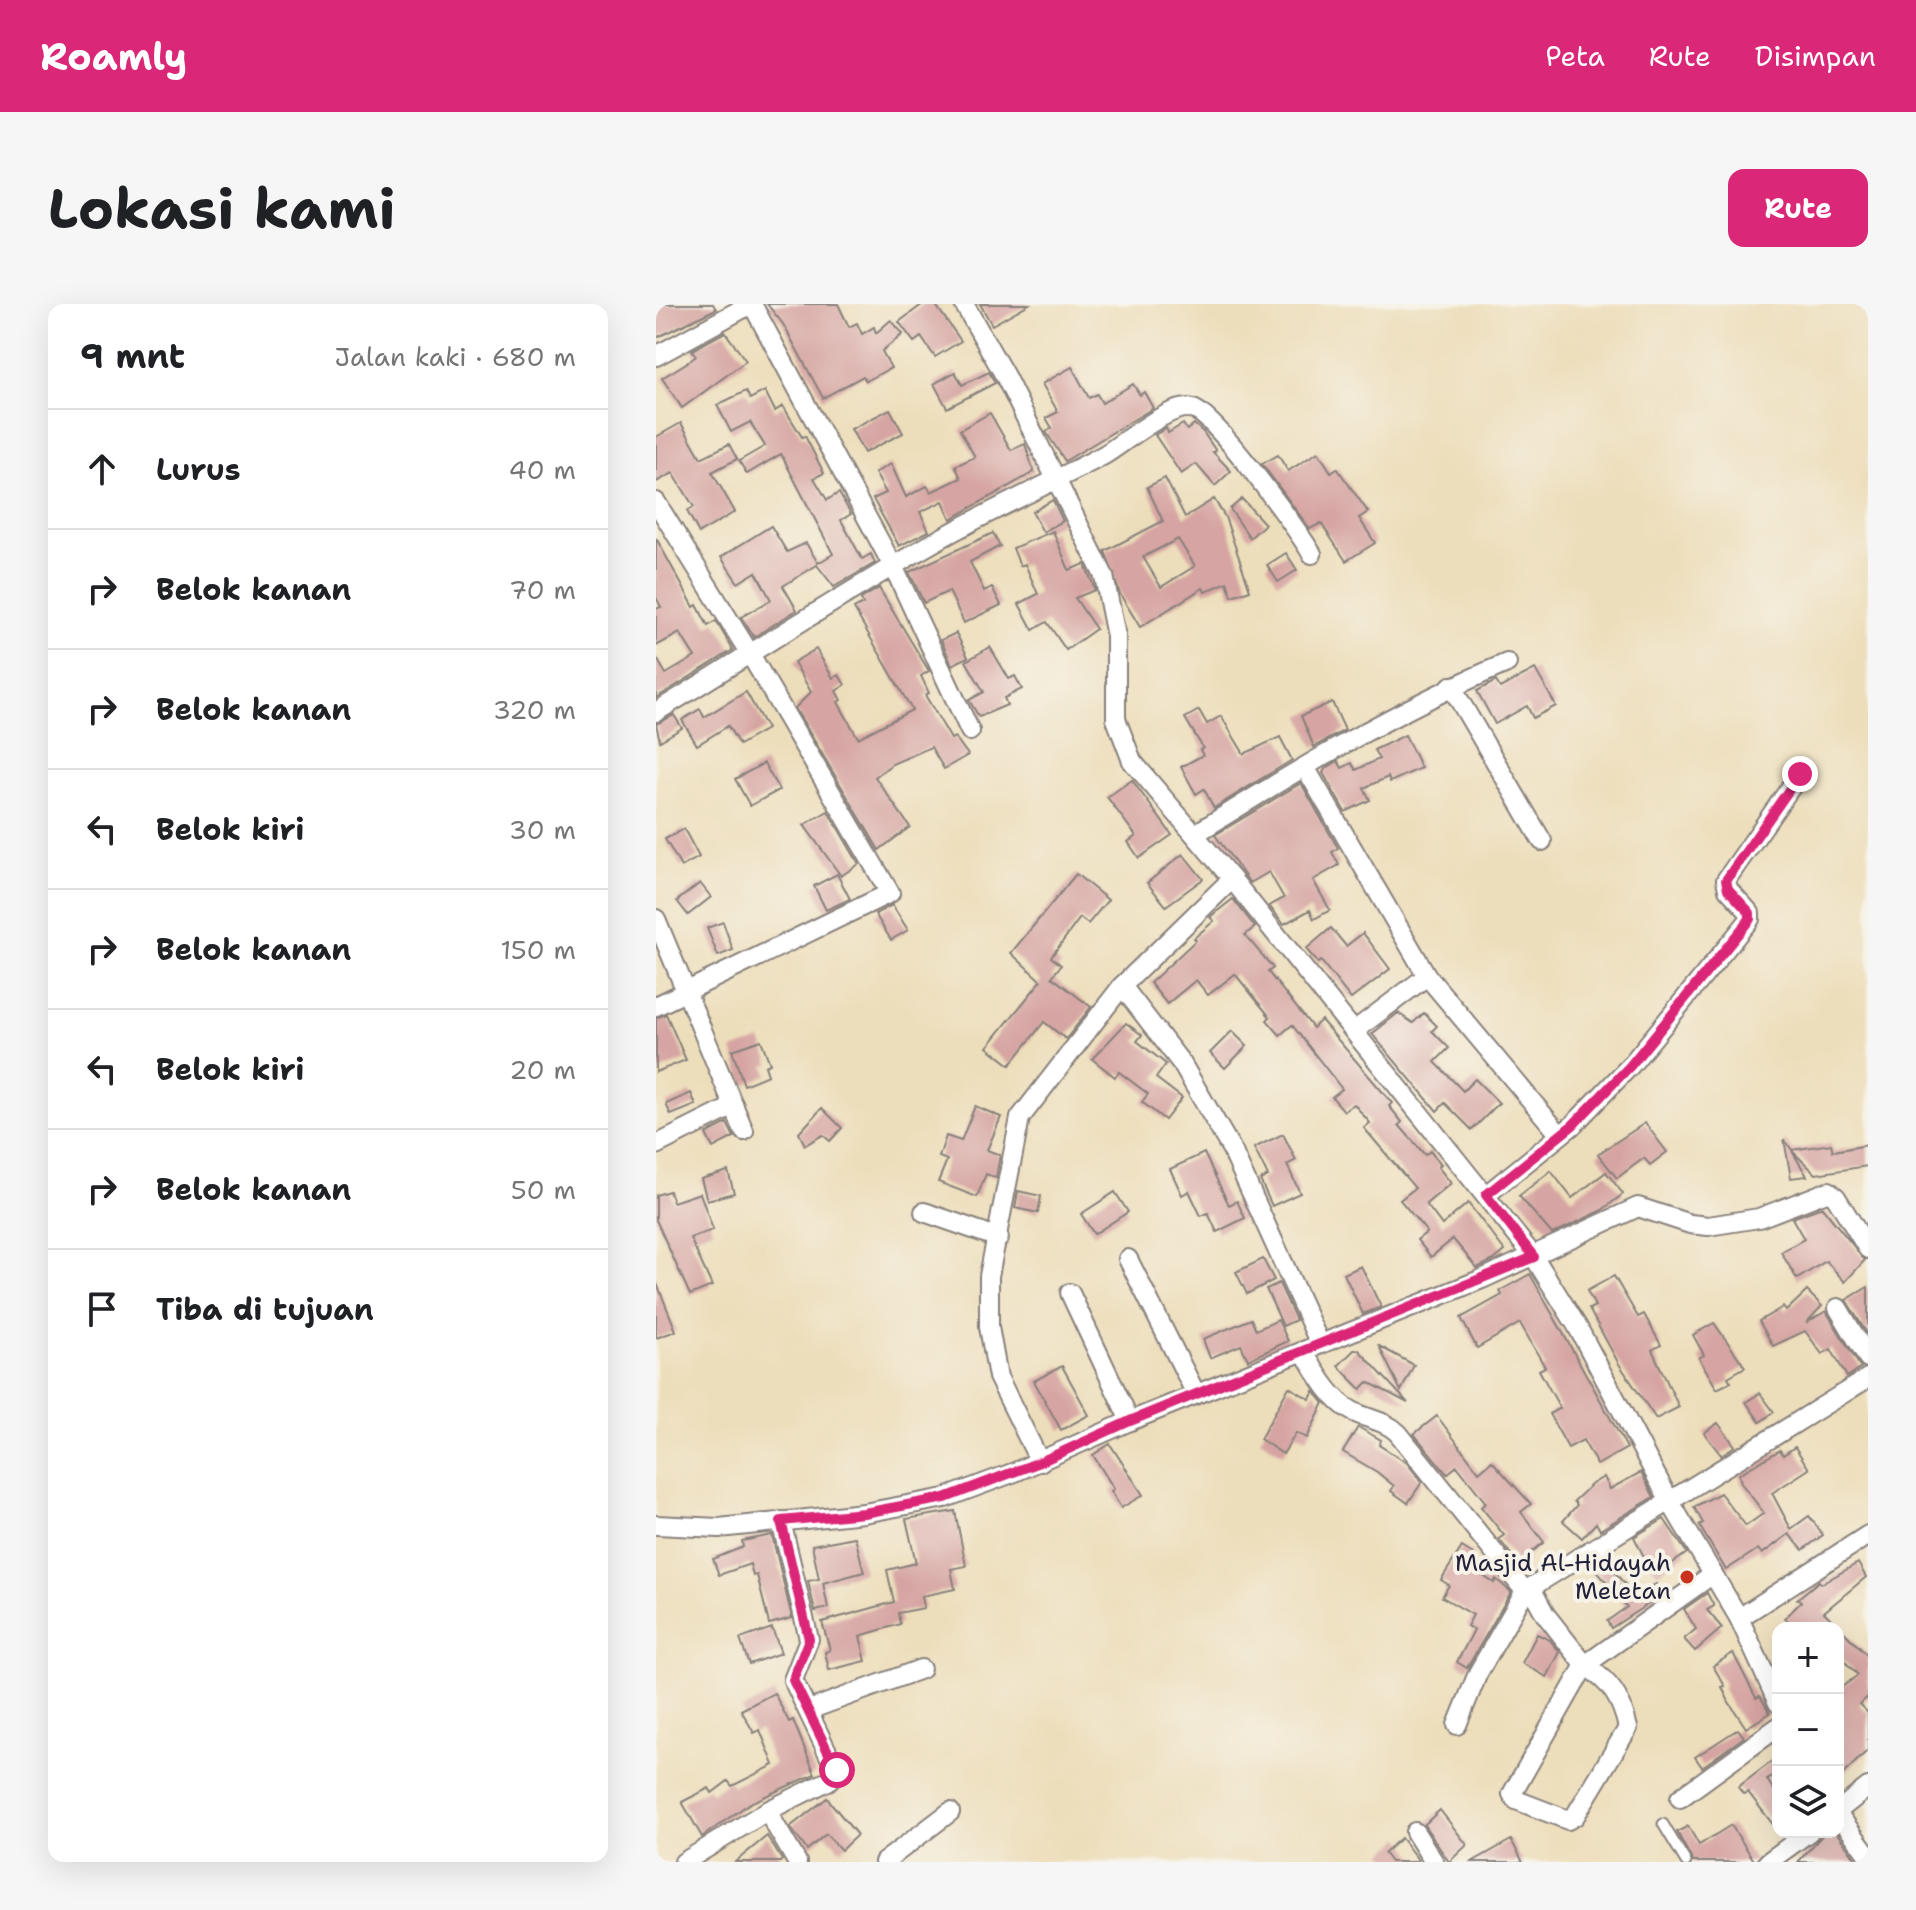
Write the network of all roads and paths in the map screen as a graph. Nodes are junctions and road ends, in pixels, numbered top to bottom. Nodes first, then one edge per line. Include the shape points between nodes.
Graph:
1 (751, 304) edge
2 (964, 304) edge
3 (656, 356) edge
4 (1058, 479) junction
5 (656, 502) edge
6 (1312, 554) dead end
7 (894, 568) junction
8 (750, 654) junction
9 (1507, 663) dead end
10 (1451, 686) junction
11 (656, 712) edge
12 (970, 731) dead end
13 (1305, 767) junction
14 (1800, 774) dead end
15 (1195, 834) junction
16 (1542, 841) dead end
17 (1232, 879) junction
18 (656, 919) edge
19 (1427, 976) junction
20 (1122, 986) junction
21 (686, 991) junction
22 (656, 1006) edge
23 (1354, 1031) junction
24 (734, 1106) junction
25 (744, 1131) dead end
26 (1560, 1135) junction
27 (656, 1145) edge
28 (1486, 1195) junction
29 (924, 1212) dead end
30 (999, 1238) junction
31 (1868, 1249) edge
32 (1534, 1257) junction
33 (1128, 1259) dead end
34 (1070, 1293) dead end
35 (1838, 1308) dead end
36 (1311, 1348) junction
37 (1868, 1358) edge
38 (1868, 1378) edge
39 (1196, 1394) junction
40 (1130, 1421) junction
41 (1040, 1462) junction
42 (1669, 1500) junction
43 (781, 1521) junction
44 (656, 1525) edge
45 (1868, 1535) edge
46 (1713, 1574) junction
47 (1528, 1589) junction
48 (1739, 1618) junction
49 (1585, 1665) junction
50 (921, 1669) dead end
51 (1774, 1694) edge
52 (809, 1710) junction
53 (1457, 1725) dead end
54 (1772, 1731) edge
55 (1868, 1787) edge
56 (1680, 1798) dead end
57 (1844, 1807) edge
58 (767, 1811) junction
59 (950, 1812) dead end
60 (1844, 1821) edge
61 (1663, 1824) dead end
62 (1415, 1832) dead end
63 (1801, 1838) edge
64 (1868, 1855) edge
65 (684, 1862) edge
66 (797, 1862) edge
67 (884, 1862) edge
68 (1434, 1862) edge
69 (1686, 1862) edge
70 (1768, 1862) edge

1 - 3 street
1 - 7 street
2 - 4 street
4 - 6 street via 1172,410 1193,409 1272,496
4 - 7 street
4 - 15 street via 1100,564 1112,606 1120,734 1142,776
5 - 8 street
7 - 8 street
7 - 12 street
8 - 11 street
8 - 21 street via 890,894
9 - 10 street
10 - 13 street
10 - 16 street
13 - 15 street
13 - 19 street
14 - 26 street via 1726,880 1751,918 1630,1066
15 - 17 street
17 - 20 street
17 - 23 street
18 - 21 street
19 - 23 street
19 - 26 street
20 - 30 street via 1020,1118
20 - 36 street via 1182,1064 1232,1150
21 - 22 street
21 - 24 street
23 - 28 street
24 - 25 street
24 - 27 street
26 - 28 street
28 - 32 street
29 - 30 street
30 - 41 street via 988,1287 998,1377
31 - 32 street via 1836,1197 1825,1190 1759,1218 1708,1226 1638,1207
32 - 36 street
32 - 42 street via 1615,1393
33 - 39 street
34 - 40 street
35 - 37 street
36 - 39 street
36 - 47 street via 1338,1400 1398,1433
38 - 42 street
39 - 40 street
40 - 41 street
41 - 43 street via 945,1498
42 - 46 street
42 - 47 street
43 - 44 street via 719,1528
43 - 52 street via 809,1639 793,1680
45 - 48 street
46 - 48 street
46 - 49 street
47 - 49 street
47 - 53 street via 1478,1673
48 - 51 street
49 - 49 street via 1613,1686 1628,1728 1568,1820 1512,1794
50 - 52 street
52 - 58 street via 836,1774
54 - 56 street
55 - 57 street
58 - 65 street
58 - 66 street
59 - 67 street
60 - 64 street
61 - 69 lane
62 - 68 street
63 - 70 street

